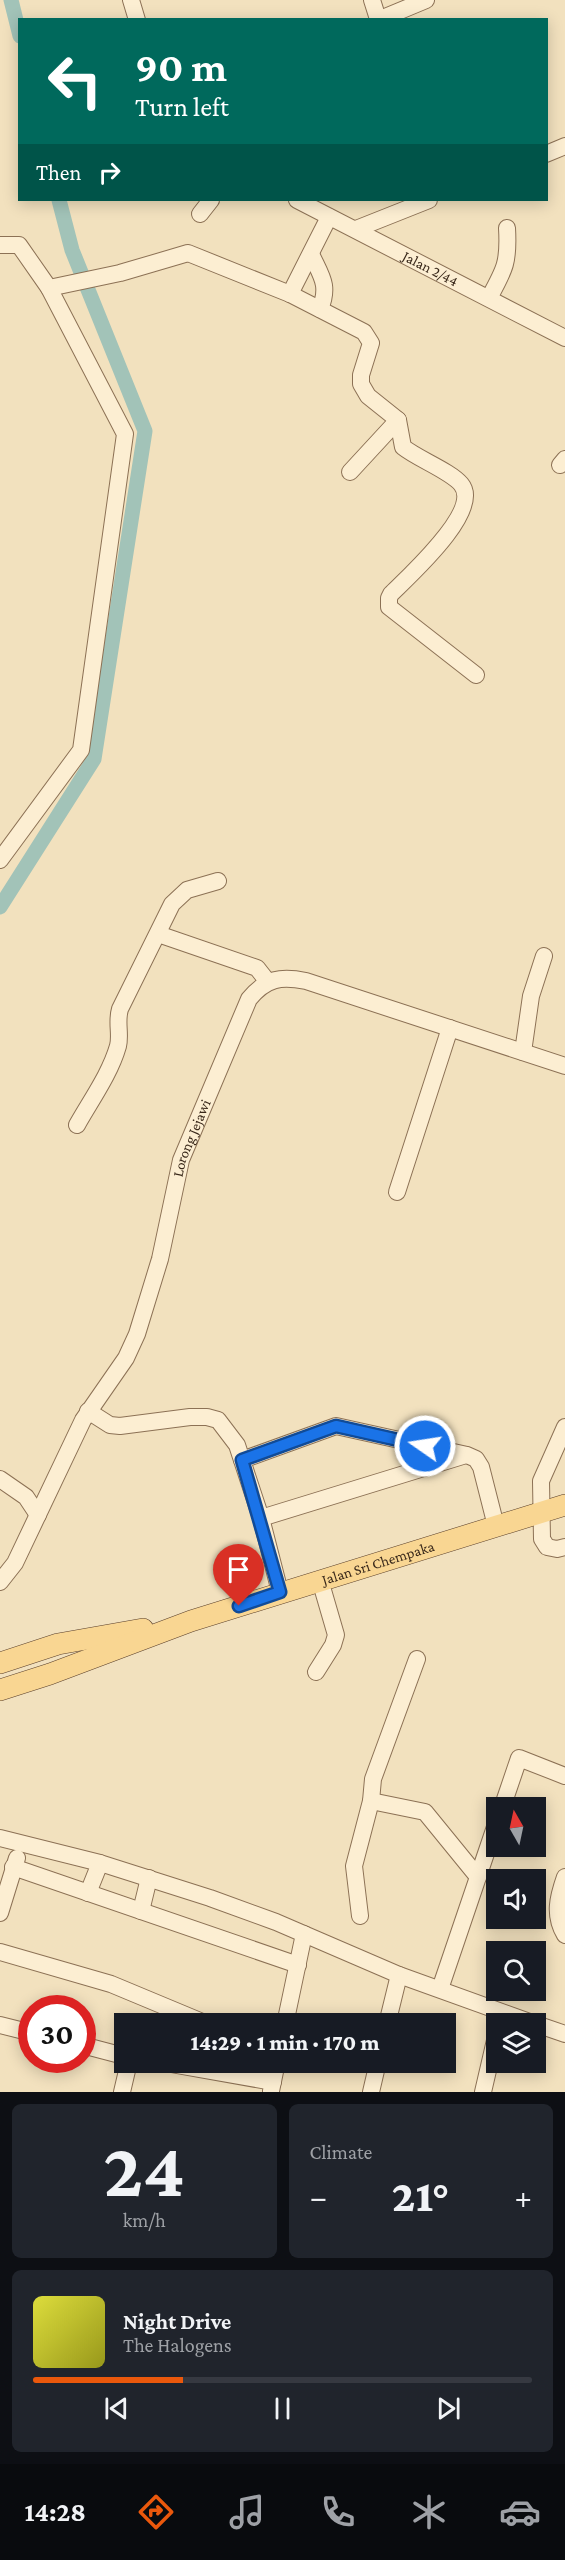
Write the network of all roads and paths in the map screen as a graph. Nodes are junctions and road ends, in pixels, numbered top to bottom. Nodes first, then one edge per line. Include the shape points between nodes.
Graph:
1 (131, 0) edge
2 (372, 0) edge
3 (426, 0) edge
4 (136, 18) edge
5 (378, 18) edge
6 (381, 18) edge
7 (565, 146) edge
8 (548, 153) edge
9 (210, 201) edge
10 (299, 201) edge
11 (426, 201) edge
12 (200, 214) dead end
13 (329, 217) junction
14 (356, 228) junction
15 (507, 228) dead end
16 (0, 245) edge
17 (311, 254) junction
18 (49, 288) junction
19 (290, 294) junction
20 (489, 298) junction
21 (320, 309) junction
22 (565, 338) edge
23 (398, 420) junction
24 (350, 472) dead end
25 (476, 675) dead end
26 (0, 860) edge
27 (218, 881) dead end
28 (158, 934) junction
29 (544, 956) dead end
30 (268, 982) junction
31 (450, 1028) junction
32 (523, 1052) junction
33 (565, 1066) edge
34 (77, 1125) dead end
35 (397, 1192) dead end
36 (88, 1411) junction
37 (565, 1427) edge
38 (467, 1455) junction
39 (242, 1460) junction
40 (0, 1479) edge
41 (565, 1505) edge
42 (542, 1512) junction
43 (38, 1515) junction
44 (261, 1518) junction
45 (496, 1526) junction
46 (565, 1546) edge
47 (320, 1580) junction
48 (0, 1582) edge
49 (280, 1592) junction
50 (191, 1621) junction
51 (417, 1659) dead end
52 (0, 1663) edge
53 (316, 1672) dead end
54 (0, 1690) edge
55 (565, 1776) edge
56 (506, 1797) edge
57 (371, 1801) junction
58 (0, 1827) edge
59 (0, 1838) edge
60 (25, 1840) junction
61 (486, 1853) edge
62 (100, 1863) junction
63 (13, 1867) junction
64 (478, 1877) junction
65 (565, 1877) edge
66 (148, 1878) junction
67 (88, 1893) junction
68 (141, 1911) junction
69 (0, 1912) edge
70 (360, 1916) dead end
71 (304, 1934) junction
72 (565, 1935) edge
73 (0, 1952) edge
74 (298, 1965) junction
75 (399, 1975) junction
76 (440, 1989) junction
77 (181, 2013) edge
78 (287, 2013) edge
79 (390, 2013) edge
80 (490, 2013) edge
81 (0, 2025) edge
82 (546, 2028) edge
83 (18, 2030) edge
84 (565, 2034) edge
85 (96, 2049) edge
86 (114, 2053) edge
87 (126, 2073) edge
88 (209, 2073) edge
89 (375, 2073) edge
90 (487, 2073) edge
91 (272, 2087) edge
92 (122, 2092) edge
93 (371, 2092) edge
94 (483, 2092) edge

1 - 4 street
2 - 5 street
3 - 6 street
7 - 8 street
9 - 12 street
10 - 13 street, Jalan 2/44
11 - 14 street
13 - 14 street, Jalan 2/44
13 - 17 street
14 - 20 street, Jalan 2/44
15 - 20 street via 509,255
16 - 18 street via 19,245
17 - 19 street
17 - 21 street via 325,284
18 - 19 street via 188,253
18 - 26 street via 125,434 81,750
19 - 21 street
20 - 22 street, Jalan 2/44
21 - 23 street via 370,339 361,384 368,396
23 - 24 street
23 - 25 street via 403,447 461,483 466,496 465,508 444,539 391,594 389,607
27 - 28 street via 197,885 179,896
28 - 30 street via 257,968
28 - 34 street via 120,1009 118,1045 110,1068
29 - 32 street via 531,996
30 - 31 street via 292,978 306,981
30 - 36 street, Lorong Jejawi via 249,999 181,1160 160,1259 137,1334 126,1358
31 - 32 street
31 - 35 street
32 - 33 street
36 - 39 street via 110,1425 120,1426 190,1417 218,1420 236,1442
36 - 43 street, Lorong Jejawi
37 - 42 street via 542,1481
38 - 39 street via 336,1426
38 - 44 street
38 - 45 street via 481,1467
39 - 44 street
40 - 43 street via 26,1497
41 - 42 main road, Jalan Sri Chempaka
42 - 45 main road, Jalan Sri Chempaka
42 - 46 street via 542,1539 546,1547 557,1550
43 - 48 street, Lorong Jejawi via 15,1563
44 - 49 street
45 - 47 main road, Jalan Sri Chempaka
47 - 49 main road, Jalan Sri Chempaka
47 - 53 street via 336,1635
49 - 50 main road, Jalan Sri Chempaka
50 - 52 main road via 57,1644
50 - 54 main road
51 - 57 street via 373,1779
55 - 56 street via 519,1758
57 - 64 street via 425,1812
57 - 70 street via 354,1869
58 - 60 street
59 - 60 street
60 - 62 street
60 - 63 street
61 - 64 street
62 - 66 street
62 - 67 street
63 - 67 street
63 - 69 street
64 - 76 street
65 - 72 street via 556,1901
66 - 68 street
66 - 71 street
67 - 68 street
68 - 74 street
71 - 74 street
71 - 75 street
73 - 77 street via 111,1984
74 - 78 street
75 - 76 street
75 - 79 street
76 - 80 street
81 - 83 street
82 - 84 street
85 - 86 street
87 - 92 street
88 - 91 street
89 - 93 street
90 - 94 street

